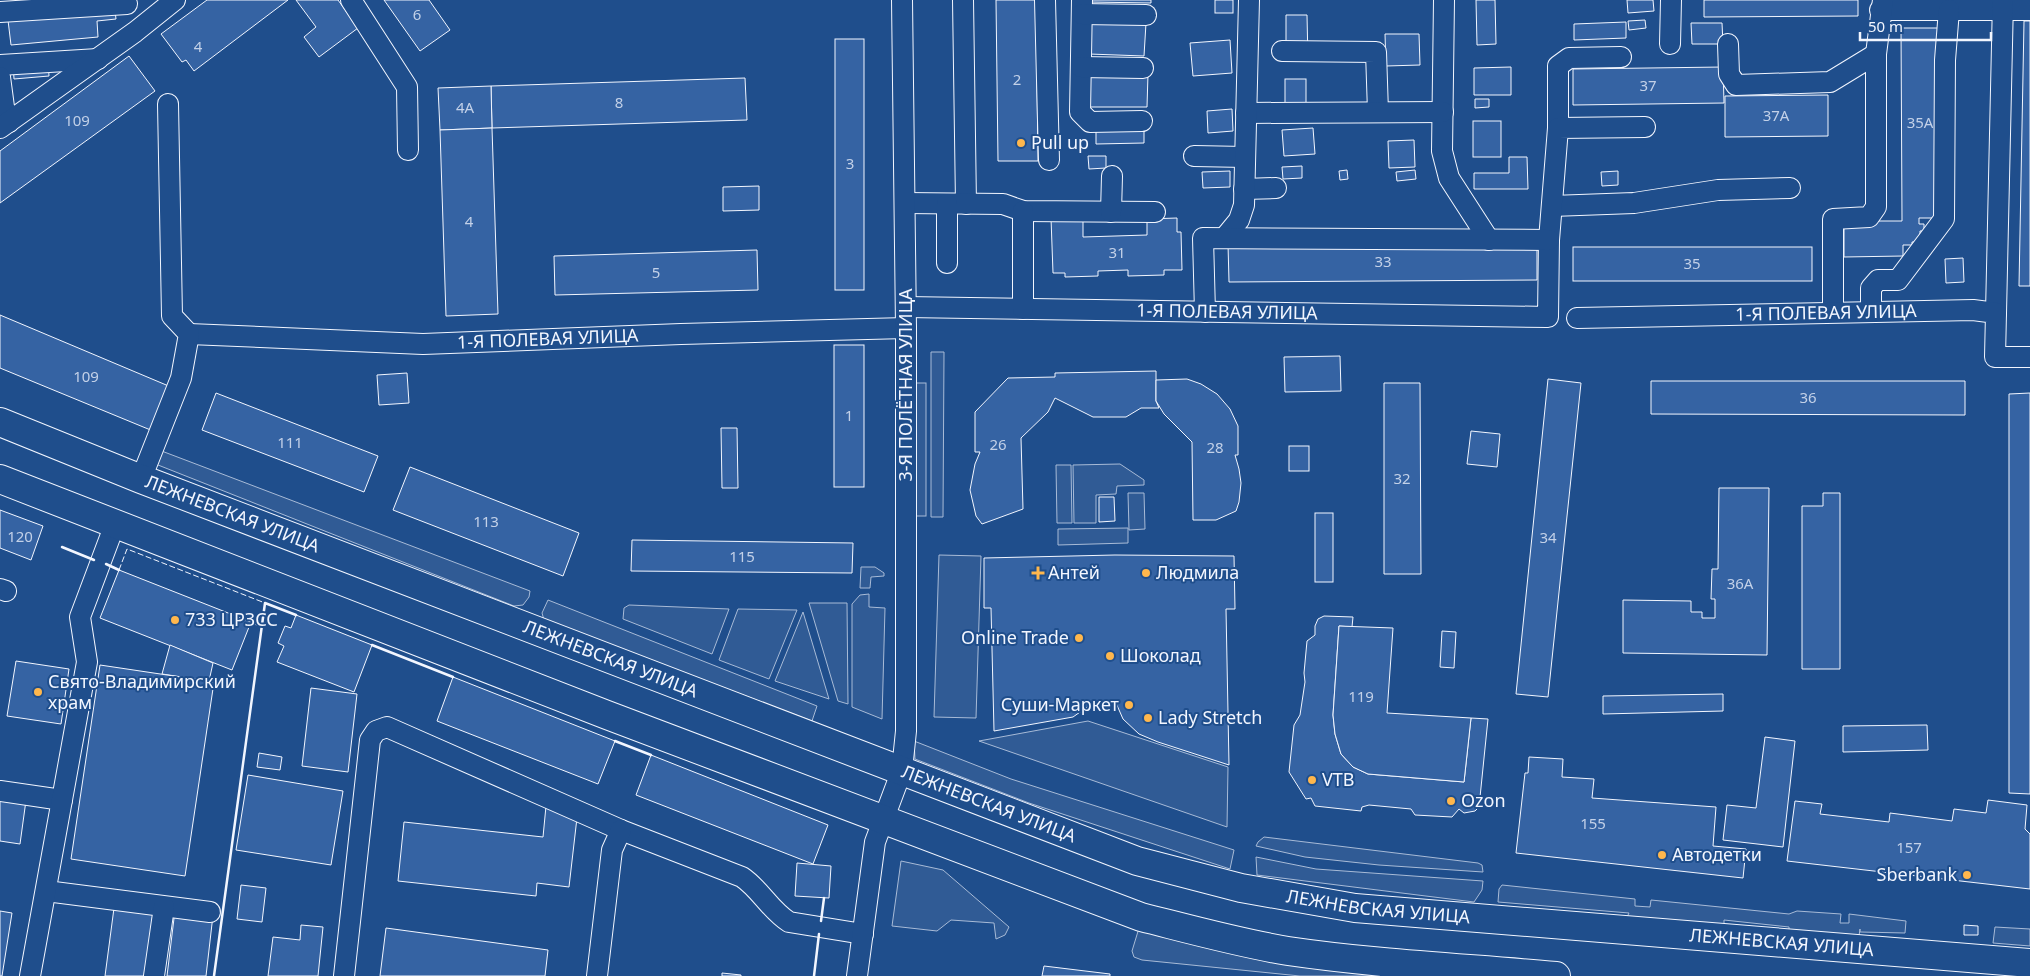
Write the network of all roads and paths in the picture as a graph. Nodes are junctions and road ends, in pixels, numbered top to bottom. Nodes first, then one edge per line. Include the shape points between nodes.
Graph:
1 (175, 0) edge
2 (351, 0) edge
3 (902, 0) edge
4 (963, 0) edge
5 (1045, 0) edge
6 (1249, 0) edge
7 (1444, 0) edge
8 (1670, 0) edge
9 (126, 2) edge
10 (1882, 5) edge
11 (1914, 5) edge
12 (2003, 5) edge
13 (1082, 7) edge
14 (1950, 10) junction
15 (2030, 10) edge
16 (0, 12) edge
17 (1146, 15) dead end
18 (135, 32) junction
19 (1670, 44) dead end
20 (1728, 44) dead end
21 (1282, 51) dead end
22 (1876, 54) junction
23 (1621, 57) dead end
24 (98, 59) junction
25 (0, 65) edge
26 (1081, 67) junction
27 (1143, 68) dead end
28 (0, 77) edge
29 (168, 104) dead end
30 (1378, 112) junction
31 (1443, 112) junction
32 (1246, 113) junction
33 (1142, 121) dead end
34 (4, 125) edge
35 (1645, 127) dead end
36 (1558, 128) junction
37 (408, 150) dead end
38 (1194, 156) dead end
39 (1245, 157) junction
40 (1049, 160) dead end
41 (1112, 176) dead end
42 (1276, 188) dead end
43 (1790, 188) dead end
44 (1244, 189) junction
45 (905, 203) junction
46 (956, 204) junction
47 (1552, 206) junction
48 (1023, 210) junction
49 (1111, 212) junction
50 (1155, 212) dead end
51 (1225, 237) junction
52 (1489, 240) junction
53 (1549, 240) junction
54 (947, 263) dead end
55 (906, 307) junction
56 (1023, 309) junction
57 (1205, 312) junction
58 (1833, 312) junction
59 (1870, 312) junction
60 (1996, 313) junction
61 (1577, 318) dead end
62 (906, 328) junction
63 (189, 334) junction
64 (2030, 357) edge
65 (0, 422) edge
66 (0, 479) edge
67 (141, 479) junction
68 (115, 524) junction
69 (902, 770) junction
70 (0, 791) edge
71 (62, 800) junction
72 (884, 820) junction
73 (621, 830) junction
74 (46, 891) junction
75 (164, 906) junction
76 (210, 912) dead end
77 (863, 934) junction
78 (2030, 963) edge
79 (30, 976) edge
80 (154, 976) edge
81 (344, 976) edge
82 (597, 976) edge
83 (857, 976) edge
84 (1556, 976) edge

1 - 18 street
2 - 37 street via 407,87
3 - 45 street, 3-Я ПОЛЁТНАЯ УЛИЦА
4 - 46 street
5 - 40 street
6 - 32 street
7 - 31 street
8 - 19 street
9 - 16 street
9 - 18 street
10 - 11 street
10 - 22 street
11 - 14 street
12 - 14 street
12 - 15 street
12 - 60 street
13 - 17 street
13 - 26 street
14 - 59 street via 1945,60 1944,219 1898,280 1878,280 1871,288
18 - 24 street
20 - 22 street via 1729,74 1736,85 1830,82
21 - 30 street via 1376,52
22 - 58 street via 1876,208 1869,217 1833,219
23 - 36 street via 1570,58 1558,66
24 - 25 street
24 - 34 street
26 - 27 street
26 - 33 street via 1080,112 1090,122
28 - 34 street
29 - 63 street via 172,316
30 - 31 street
30 - 32 street
31 - 52 street via 1442,151 1449,178
32 - 39 street
35 - 36 street
36 - 47 street
38 - 39 street
39 - 44 street
41 - 49 street
42 - 44 street
43 - 47 street via 1718,190 1634,203
44 - 51 street via 1240,220
45 - 46 street
45 - 55 street, 3-Я ПОЛЁТНАЯ УЛИЦА
46 - 48 street via 1003,204
46 - 54 street
47 - 53 street
48 - 49 street
48 - 56 street
49 - 50 street
51 - 52 street
51 - 57 street via 1203,238
52 - 53 street
53 - 57 street, 1-Я ПОЛЕВАЯ УЛИЦА via 1548,317
55 - 56 street, 1-Я ПОЛЕВАЯ УЛИЦА
55 - 62 street, 3-Я ПОЛЁТНАЯ УЛИЦА
56 - 57 street, 1-Я ПОЛЕВАЯ УЛИЦА
58 - 59 street, 1-Я ПОЛЕВАЯ УЛИЦА
58 - 61 street, 1-Я ПОЛЕВАЯ УЛИЦА
59 - 60 street, 1-Я ПОЛЕВАЯ УЛИЦА via 1973,310
60 - 64 street via 1995,356
62 - 63 street, 1-Я ПОЛЕВАЯ УЛИЦА via 423,344
62 - 69 street, 3-Я ПОЛЁТНАЯ УЛИЦА via 906,731
63 - 67 street via 181,378
65 - 67 highway, ЛЕЖНЕВСКАЯ УЛИЦА
66 - 68 highway
67 - 69 highway, ЛЕЖНЕВСКАЯ УЛИЦА
68 - 71 street via 80,617 87,662
68 - 72 highway
69 - 72 street, 3-Я ПОЛЁТНАЯ УЛИЦА
69 - 78 highway, ЛЕЖНЕВСКАЯ УЛИЦА via 1137,861 1284,897 1355,908
70 - 71 street
71 - 74 street
72 - 77 street, 3-Я ПОЛЁТНАЯ УЛИЦА via 876,842
72 - 84 highway via 1141,917 1209,934 1346,958
73 - 77 street via 742,877 788,922
73 - 81 street via 392,729 381,728 370,740
73 - 82 street via 612,850
74 - 75 street
74 - 79 street
75 - 76 street
75 - 80 street
77 - 83 street, 3-Я ПОЛЁТНАЯ УЛИЦА

